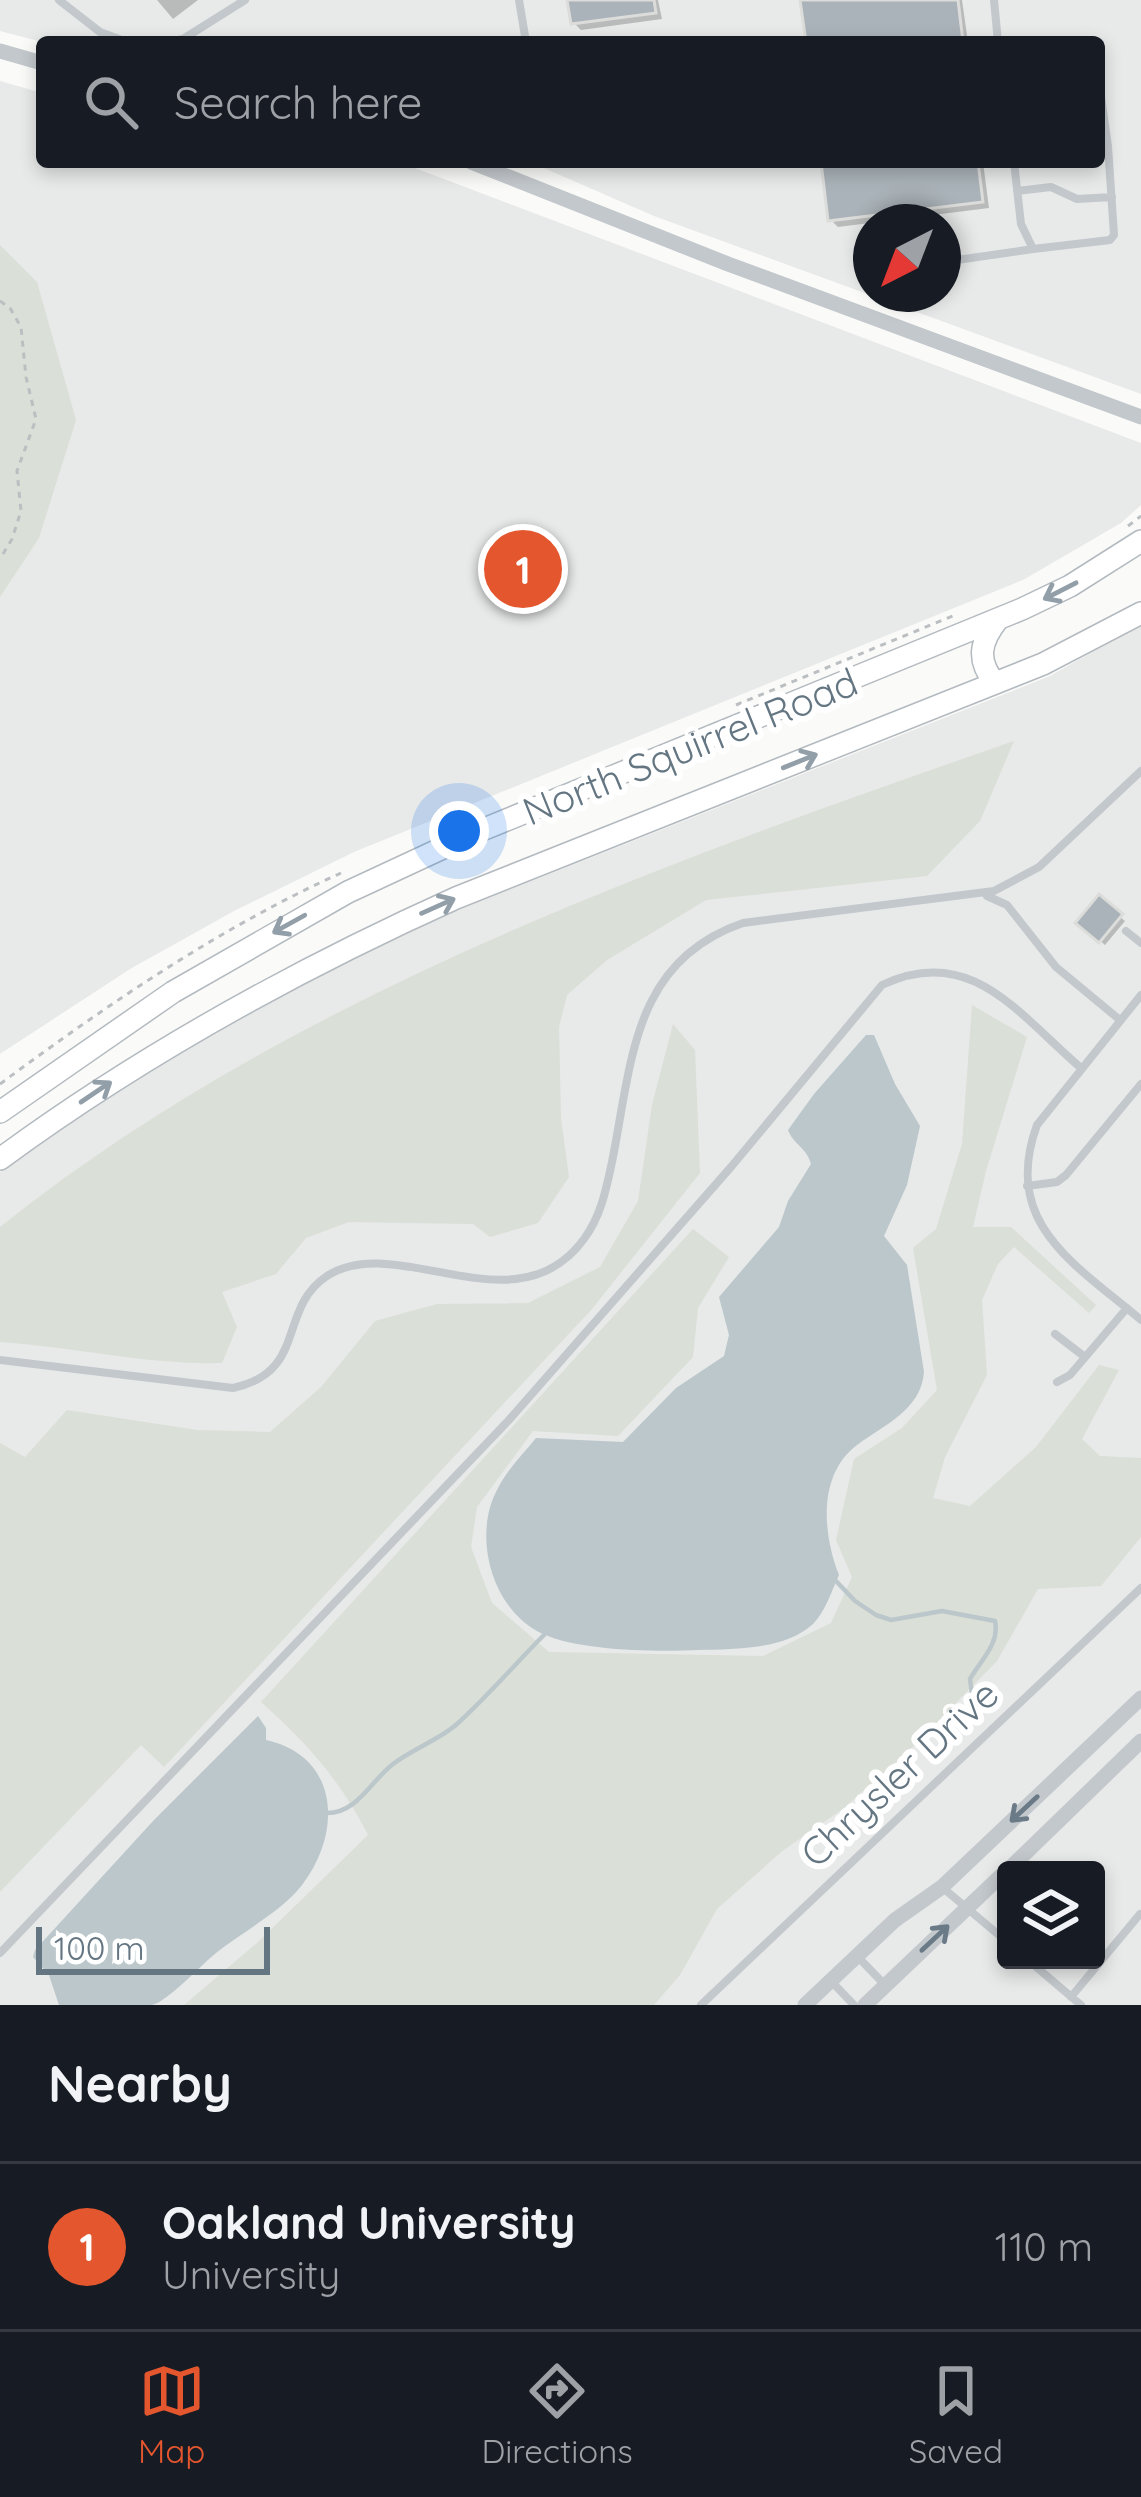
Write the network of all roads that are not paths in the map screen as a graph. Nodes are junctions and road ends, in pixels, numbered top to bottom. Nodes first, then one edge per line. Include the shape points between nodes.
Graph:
1 (58, 0) edge
2 (245, 0) edge
3 (519, 0) edge
4 (994, 0) edge
5 (111, 36) edge
6 (188, 36) edge
7 (525, 36) edge
8 (997, 36) edge
9 (0, 51) edge
10 (36, 61) edge
11 (1105, 136) edge
12 (485, 168) edge
13 (1014, 168) edge
14 (1017, 190) junction
15 (1112, 197) junction
16 (1033, 249) junction
17 (961, 259) edge
18 (1141, 417) edge
19 (1141, 541) edge
20 (1141, 613) edge
21 (999, 619) junction
22 (995, 683) junction
23 (1141, 771) edge
24 (976, 895) junction
25 (1126, 932) dead end
26 (1141, 944) edge
27 (1141, 995) edge
28 (1120, 1020) junction
29 (1081, 1068) junction
30 (1141, 1084) edge
31 (0, 1112) edge
32 (0, 1159) edge
33 (1027, 1186) junction
34 (1127, 1308) junction
35 (1141, 1320) edge
36 (1055, 1334) dead end
37 (1085, 1357) junction
38 (0, 1360) edge
39 (1057, 1382) dead end
40 (1141, 1588) edge
41 (1141, 1698) edge
42 (1141, 1742) edge
43 (1017, 1861) edge
44 (997, 1880) edge
45 (942, 1887) junction
46 (967, 1908) junction
47 (1140, 1912) edge
48 (997, 1933) edge
49 (0, 1953) edge
50 (857, 1956) junction
51 (1038, 1969) edge
52 (831, 1981) junction
53 (885, 1986) junction
54 (1071, 1997) junction
55 (701, 2005) edge
56 (806, 2005) edge
57 (854, 2005) edge
58 (865, 2005) edge
59 (1082, 2005) edge

1 - 5 lane
2 - 6 lane
3 - 7 lane
4 - 8 lane
9 - 10 street
11 - 15 lane
12 - 18 street
13 - 14 lane
14 - 15 lane
14 - 16 lane
15 - 16 lane via 1110,240
16 - 17 lane
19 -> 21 main road, North Squirrel Road
20 - 22 main road, North Squirrel Road
21 - 22 main road via 981,656
21 -> 31 main road, North Squirrel Road via 348,892 173,992
32 -> 22 main road, North Squirrel Road via 181,1037 378,933
23 - 24 lane via 1039,867
24 - 28 lane via 1007,905 1056,967
24 - 38 lane via 743,923 681,957 640,1025 601,1211 557,1264 525,1278 491,1280 348,1266 304,1302 278,1364 233,1388
25 - 26 lane
27 - 28 lane
28 - 29 lane
29 - 33 lane via 1037,1125
29 - 49 lane via 980,982 932,970 882,985 508,1421
30 - 33 lane via 1066,1175
33 - 34 lane via 1048,1239
34 - 35 lane
34 - 37 lane
36 - 37 lane
37 - 39 lane
40 - 55 lane, Chrysler Drive
41 -> 45 street
42 - 43 street
44 - 46 street
45 - 46 lane
45 - 50 street
46 - 48 lane
53 -> 46 street
47 - 54 lane
50 - 52 street
50 - 53 lane
51 - 54 lane
52 - 56 street
52 - 57 lane
53 - 58 street
54 - 59 lane

